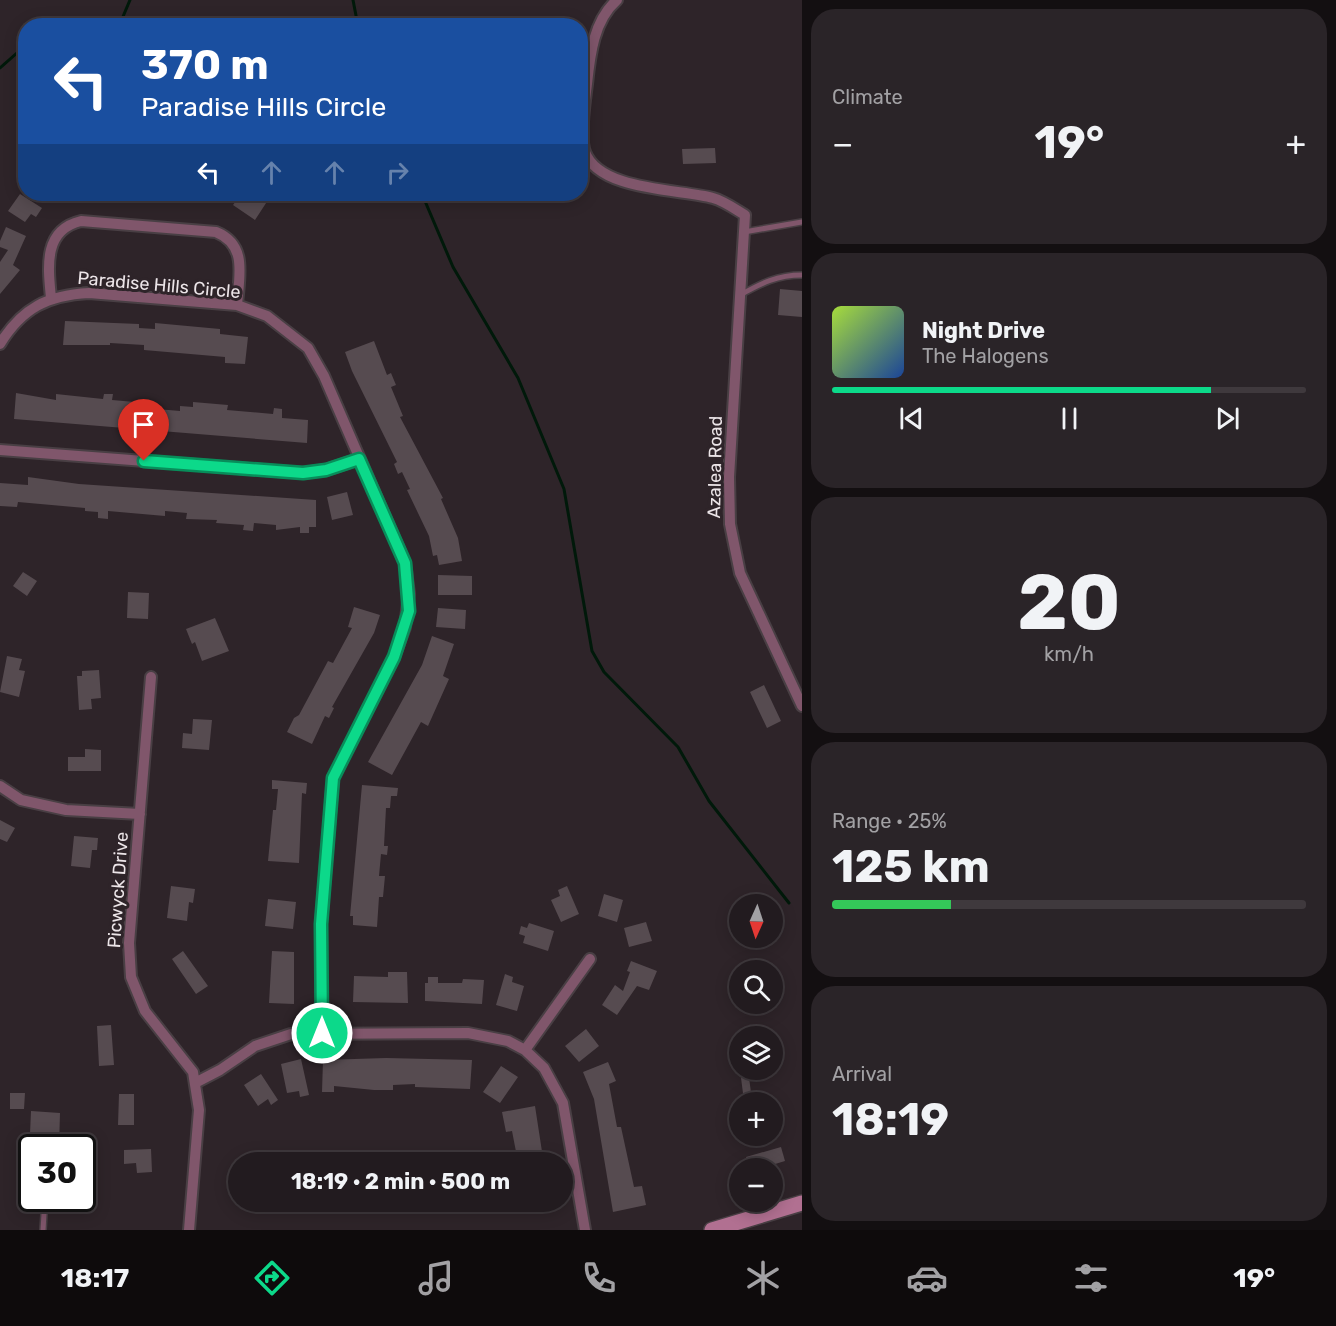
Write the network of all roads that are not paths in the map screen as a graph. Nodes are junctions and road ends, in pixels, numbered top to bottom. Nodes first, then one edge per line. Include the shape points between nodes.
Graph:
1 (617, 0) edge
2 (588, 90) edge
3 (588, 155) edge
4 (802, 222) edge
5 (744, 232) junction
6 (802, 275) edge
7 (740, 295) junction
8 (51, 298) junction
9 (237, 305) junction
10 (0, 344) edge
11 (0, 450) edge
12 (359, 459) junction
13 (151, 677) dead end
14 (802, 706) edge
15 (0, 786) edge
16 (140, 814) junction
17 (590, 959) dead end
18 (322, 1033) junction
19 (525, 1050) junction
20 (195, 1083) junction
21 (802, 1203) edge
22 (46, 1212) edge
23 (43, 1230) edge
24 (189, 1230) edge
25 (585, 1230) edge
26 (712, 1230) edge

1 - 2 street, Azalea Road via 608,8 595,35
3 - 5 street, Azalea Road via 600,169 622,182 716,198 746,215
4 - 5 lane
5 - 7 street, Azalea Road
6 - 7 lane via 770,279
7 - 14 street, Azalea Road via 729,477 730,524 740,573
8 - 9 street, Paradise Hills Circle via 89,292
8 - 9 street via 51,248 57,234 68,224 81,221 216,232 227,237 237,249 240,261
8 - 10 street, Paradise Hills Circle via 21,317
9 - 12 street, Paradise Hills Circle via 267,316 308,348
11 - 12 street via 303,473
12 - 18 street, Paradise Hills Circle via 405,563 409,611 394,657 333,778 321,924
13 - 16 street, Picwyck Drive
15 - 16 street via 21,800 66,810
16 - 20 street, Picwyck Drive via 129,943 131,977 145,1011 193,1072
17 - 19 street
18 - 19 street via 468,1033 490,1035
18 - 20 street via 274,1038
19 - 25 street via 544,1068 563,1103
20 - 24 street, Picwyck Drive via 199,1110
21 - 26 main road
22 - 23 lane

